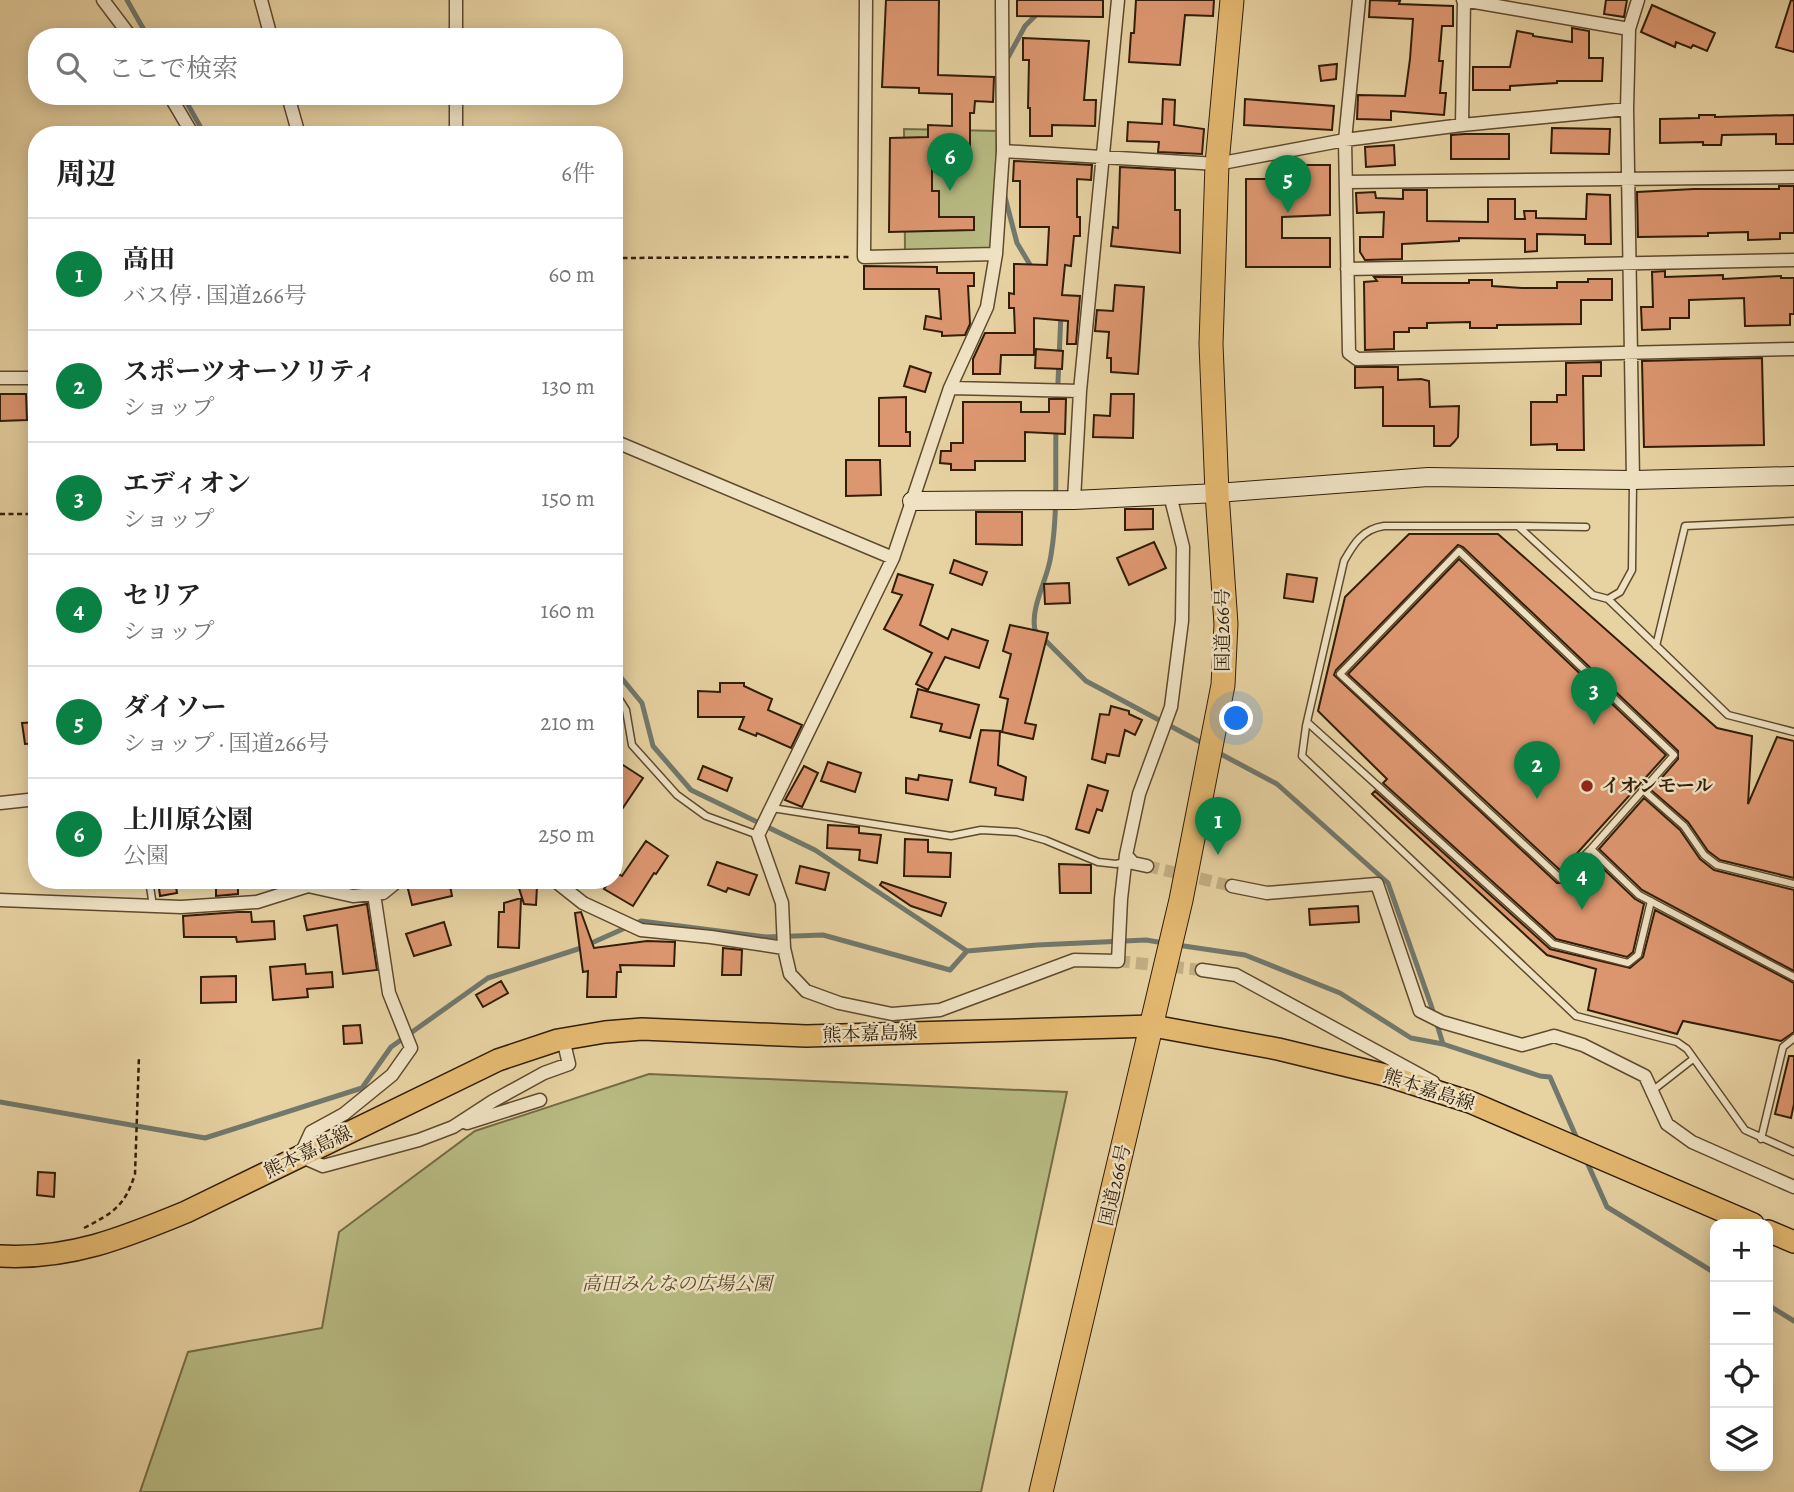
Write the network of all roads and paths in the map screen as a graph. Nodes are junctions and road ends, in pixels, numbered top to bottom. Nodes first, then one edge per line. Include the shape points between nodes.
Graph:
1 (103, 0) edge
2 (261, 0) edge
3 (456, 0) edge
4 (866, 0) edge
5 (1002, 0) edge
6 (1118, 0) edge
7 (1232, 0) edge
8 (1359, 0) edge
9 (1463, 0) edge
10 (1638, 0) edge
11 (124, 28) edge
12 (269, 28) edge
13 (456, 28) edge
14 (1629, 29) junction
15 (175, 105) edge
16 (291, 105) edge
17 (456, 105) edge
18 (1627, 108) junction
19 (1462, 125) junction
20 (188, 126) edge
21 (296, 126) edge
22 (456, 126) edge
23 (1345, 140) junction
24 (1003, 151) junction
25 (1103, 155) junction
26 (1217, 164) junction
27 (1794, 177) edge
28 (1628, 179) junction
29 (1346, 182) junction
30 (996, 254) junction
31 (864, 257) junction
32 (623, 258) edge
33 (1794, 260) edge
34 (1629, 265) junction
35 (1347, 269) junction
36 (1794, 349) edge
37 (1631, 351) junction
38 (0, 378) edge
39 (28, 378) edge
40 (950, 388) junction
41 (1080, 391) junction
42 (623, 445) edge
43 (1794, 476) edge
44 (1633, 480) junction
45 (1217, 493) junction
46 (1170, 495) junction
47 (1074, 500) junction
48 (912, 501) junction
49 (0, 513) edge
50 (28, 514) edge
51 (1794, 521) edge
52 (1518, 526) junction
53 (1586, 527) dead end
54 (893, 558) junction
55 (1608, 599) junction
56 (1656, 646) junction
57 (623, 705) edge
58 (1307, 722) junction
59 (1794, 732) edge
60 (1643, 790) junction
61 (28, 800) edge
62 (0, 803) edge
63 (772, 808) junction
64 (758, 835) junction
65 (1591, 849) junction
66 (1126, 858) junction
67 (1147, 866) tunnel mouth
68 (1794, 884) edge
69 (1232, 886) tunnel mouth
70 (150, 889) edge
71 (298, 889) edge
72 (322, 889) edge
73 (387, 889) edge
74 (565, 889) edge
75 (374, 894) junction
76 (0, 900) edge
77 (1651, 901) junction
78 (153, 906) junction
79 (784, 948) junction
80 (1202, 970) tunnel mouth
81 (1794, 977) edge
82 (1153, 1026) junction
83 (1794, 1038) edge
84 (563, 1039) junction
85 (139, 1056) dead end
86 (1693, 1059) junction
87 (1652, 1091) junction
88 (540, 1100) dead end
89 (1470, 1102) junction
90 (453, 1127) junction
91 (1761, 1139) junction
92 (1794, 1152) edge
93 (300, 1156) junction
94 (1794, 1187) edge
95 (1741, 1219) edge
96 (83, 1229) dead end
97 (1773, 1233) edge
98 (1794, 1242) edge
99 (0, 1256) edge
100 (1041, 1492) edge

1 - 11 street
2 - 12 street
3 - 13 street
4 - 31 street
5 - 24 street
6 - 25 street
7 - 26 highway, 国道266号
8 - 23 street
9 - 14 street
9 - 19 street
10 - 14 street
14 - 18 street
15 - 20 street
16 - 21 street
17 - 22 street
18 - 19 street
18 - 28 street
19 - 23 street
23 - 26 street
23 - 29 street
24 - 25 street
24 - 30 street
25 - 26 street
25 - 41 street
26 - 45 highway, 国道266号 via 1211,344
27 - 28 street
28 - 29 street
28 - 34 street
29 - 35 street
30 - 31 street
30 - 40 street via 987,307
31 - 32 path
33 - 34 street
34 - 35 street
34 - 37 street
35 - 37 street via 1349,353 1357,359
36 - 37 street
37 - 44 street
38 - 39 street
40 - 41 street
40 - 48 street
41 - 47 street
42 - 54 street
43 - 44 street
44 - 45 street via 1428,477
44 - 55 lane via 1632,570 1620,592
45 - 46 street
45 - 82 highway, 国道266号 via 1226,624 1223,685
46 - 47 street
46 - 66 street via 1183,547 1182,621 1171,707 1139,794
47 - 48 street
48 - 54 street
49 - 50 path
51 - 56 lane via 1685,526
52 - 53 lane
52 - 55 lane via 1593,595
52 - 58 lane via 1384,526 1372,528 1354,542 1344,561
54 - 63 street
55 - 56 lane
56 - 59 lane via 1728,715
57 - 64 lane via 632,745 677,795 706,816
58 - 77 lane via 1553,944 1628,963 1638,955
58 - 86 lane via 1302,757 1576,1016 1677,1042
60 - 65 lane
60 - 65 lane via 1674,755 1458,551 1340,674 1561,879
60 - 68 lane via 1684,826 1717,865
61 - 62 street
63 - 64 street
63 - 66 lane via 951,836 981,830 1017,832 1098,862 1116,864
64 - 79 street via 782,902
65 - 77 lane
66 - 67 street
66 - 79 street via 1118,961 1074,960 940,1010 892,1014 806,991 790,974
69 - 87 street via 1267,893 1377,884 1420,1011 1522,1045 1554,1037 1583,1045 1645,1076
70 - 78 lane
71 - 78 street via 257,902
72 - 75 street via 353,896
73 - 75 street
74 - 79 street via 583,903 641,930
75 - 93 street via 389,993 411,1048 392,1075 344,1114 311,1132
76 - 78 street
77 - 81 lane
80 - 89 street via 1236,975
82 - 84 main road, 熊本嘉島線 via 806,1036 642,1029
82 - 89 main road, 熊本嘉島線 via 1278,1049
82 - 100 highway, 国道266号
83 - 91 lane via 1783,1047
84 - 90 street via 569,1064 544,1073
84 - 93 main road, 熊本嘉島線 via 498,1060
85 - 96 path via 135,1174 130,1192 119,1208
86 - 87 lane
86 - 91 lane via 1745,1130
87 - 94 street via 1667,1124 1692,1142
88 - 90 street
89 - 95 main road, 熊本嘉島線
90 - 93 street via 323,1166
91 - 92 lane
93 - 99 main road, 熊本嘉島線 via 186,1212 87,1249 54,1256
97 - 98 main road

